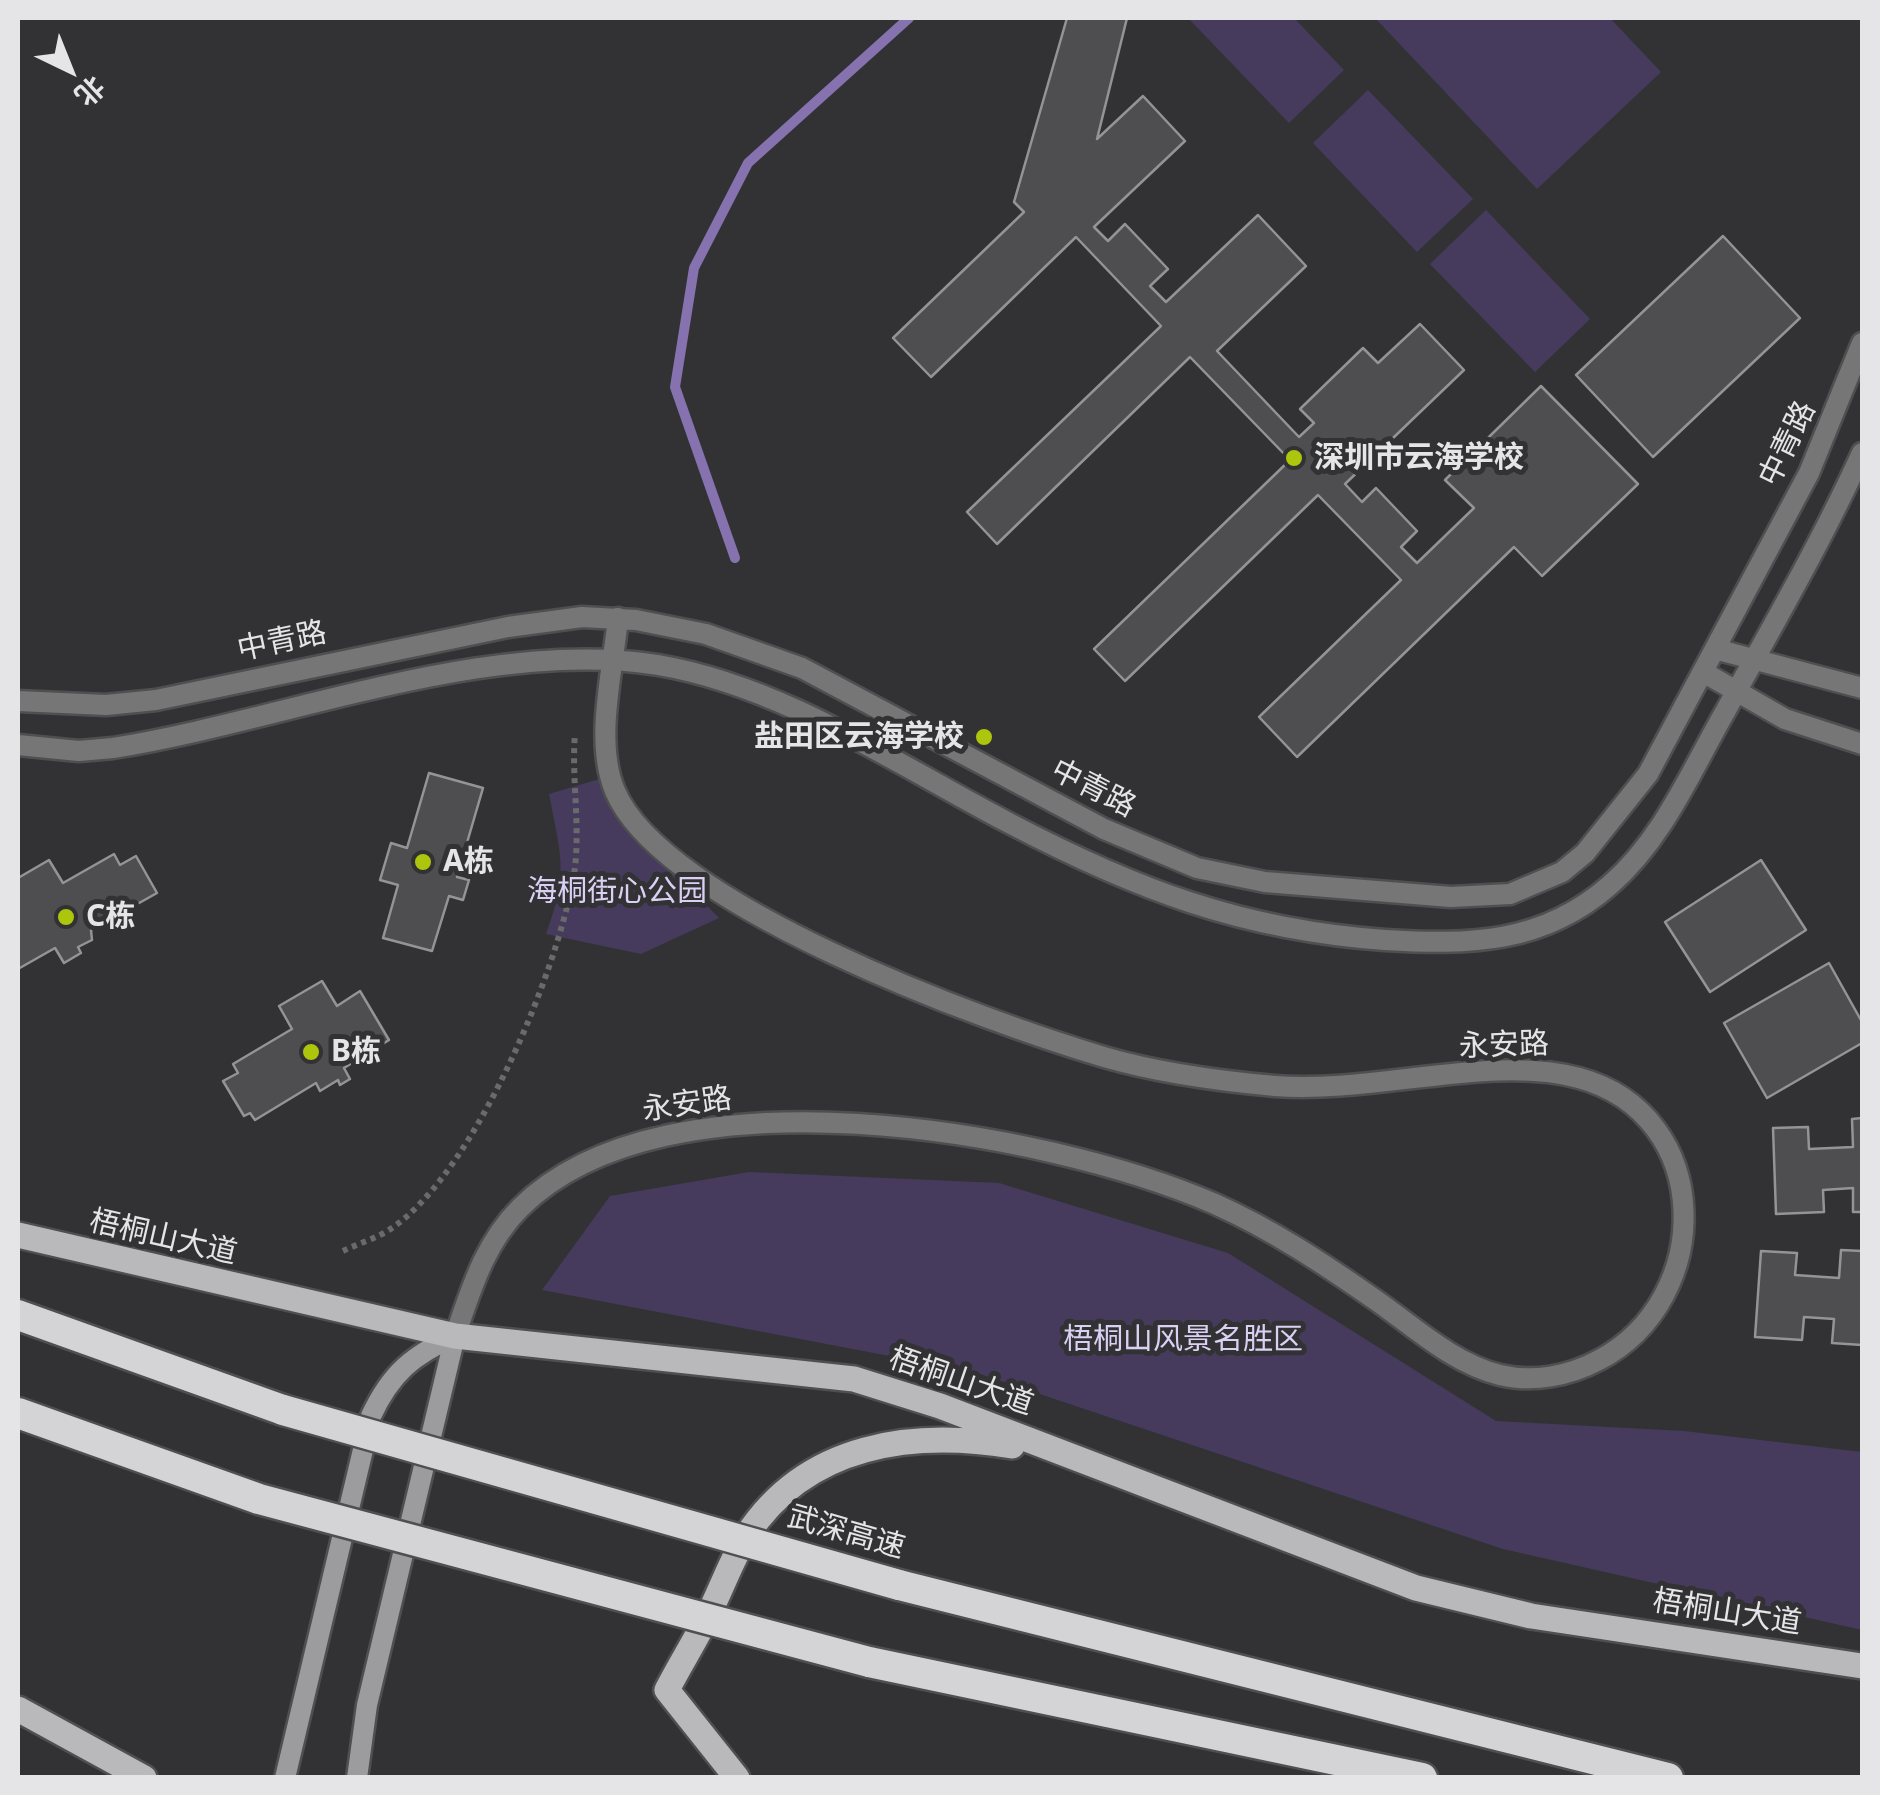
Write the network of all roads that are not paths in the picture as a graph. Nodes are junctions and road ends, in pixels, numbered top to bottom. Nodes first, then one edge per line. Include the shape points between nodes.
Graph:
1 (1862, 343) edge
2 (1862, 454) edge
3 (618, 618) junction
4 (1715, 649) junction
5 (1754, 659) junction
6 (614, 661) junction
7 (1703, 672) junction
8 (1862, 688) edge
9 (1736, 692) junction
10 (18, 701) edge
11 (1862, 744) edge
12 (18, 745) edge
13 (18, 1235) edge
14 (18, 1315) edge
15 (455, 1336) junction
16 (18, 1413) edge
17 (1066, 1454) junction
18 (1862, 1666) edge
19 (18, 1709) edge
20 (134, 1774) edge
21 (286, 1778) edge
22 (357, 1778) edge
23 (737, 1778) edge
24 (1422, 1778) edge
25 (1668, 1778) edge

1 - 4 street, 中青路 via 1833,423
2 - 5 street
3 - 6 street, 永安路
3 - 7 street, 中青路 via 706,634 786,661 1104,830 1196,868 1264,882 1451,897 1535,886 1586,853 1648,774
3 - 10 street, 中青路 via 508,626 156,700
4 - 5 street
4 - 7 street, 中青路
5 - 8 street
5 - 9 street
6 - 9 street via 681,670 759,695 1092,868 1182,903 1318,935 1453,944 1548,926 1613,883 1673,806
6 - 12 street via 462,674 114,748
6 - 15 street, 永安路 via 607,754 616,796 646,838 708,886 933,997 1160,1070 1333,1088 1512,1070 1591,1081 1643,1118 1678,1171 1685,1219 1679,1264 1648,1321 1614,1352 1560,1374 1508,1377 1452,1354 1256,1223 1096,1162 970,1133 754,1126 642,1140 556,1178 492,1243
7 - 9 street
9 - 11 street via 1784,719
13 - 15 main road, 梧桐山大道
14 - 25 highway, 武深高速, bridge via 284,1410 899,1585
15 - 17 main road, 梧桐山大道 via 854,1379
15 - 21 main road via 398,1369 372,1416
15 - 22 main road, 永安路 via 367,1705
16 - 24 highway, bridge via 259,1499 869,1662
17 - 18 main road, 梧桐山大道 via 1416,1588 1531,1616
17 - 23 main road via 972,1439 902,1439 831,1461 773,1504 728,1568 667,1690
19 - 20 main road

